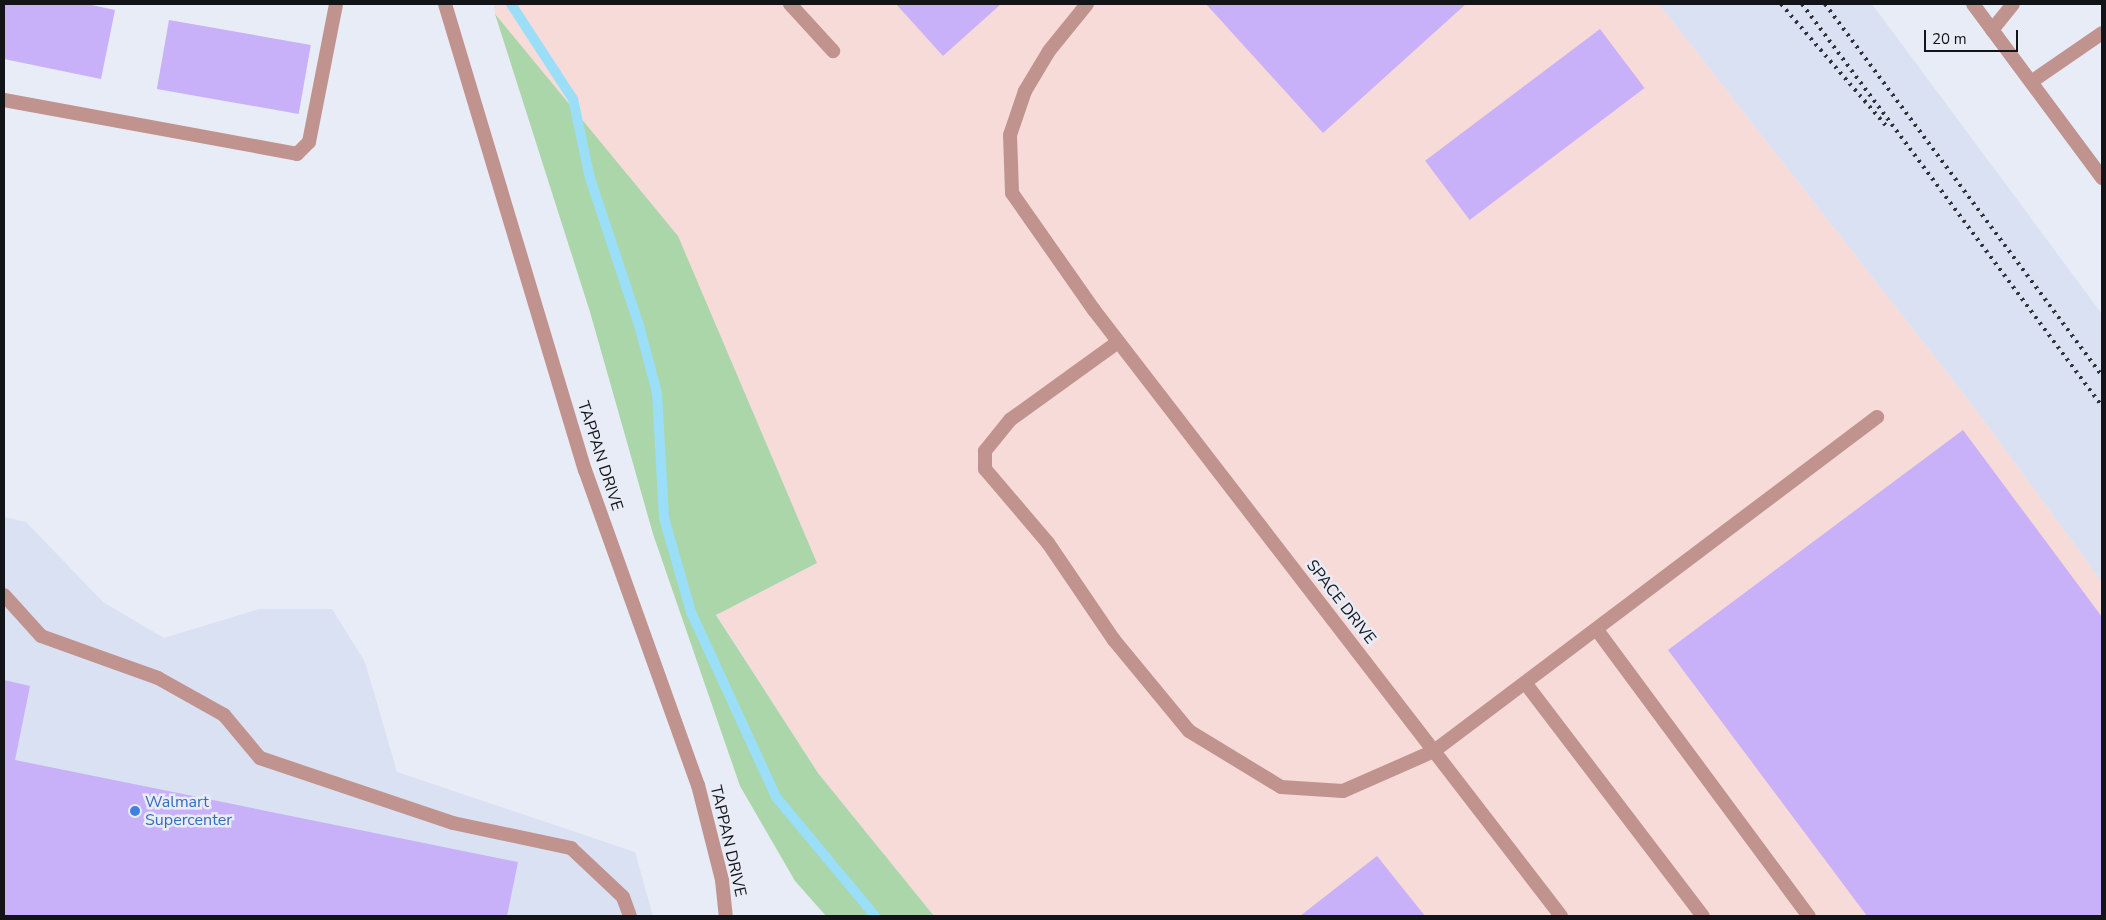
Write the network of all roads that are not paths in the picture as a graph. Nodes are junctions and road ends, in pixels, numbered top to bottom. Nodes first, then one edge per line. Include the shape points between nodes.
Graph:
1 (336, 4) edge
2 (445, 4) edge
3 (790, 4) edge
4 (1087, 4) edge
5 (1973, 4) edge
6 (2013, 4) edge
7 (1992, 30) junction
8 (2102, 33) edge
9 (832, 51) dead end
10 (2032, 82) junction
11 (4, 100) edge
12 (2102, 178) edge
13 (1118, 342) junction
14 (1877, 417) dead end
15 (4, 595) edge
16 (1597, 630) junction
17 (1526, 684) junction
18 (1434, 751) junction
19 (630, 916) edge
20 (726, 916) edge
21 (1561, 916) edge
22 (1703, 916) edge
23 (1809, 916) edge

1 - 11 street via 309,142 297,154
2 - 20 street, TAPPAN DRIVE via 585,470 698,785 722,880
3 - 9 street
4 - 13 street, SPACE DRIVE via 1048,51 1025,91 1010,135 1012,193
5 - 7 street
6 - 7 street
7 - 10 street
8 - 10 street
10 - 12 street
13 - 18 street, SPACE DRIVE
13 - 18 street via 1010,420 985,452 985,469 1048,543 1114,640 1189,731 1282,787 1343,790
14 - 16 street
15 - 19 street via 41,636 158,678 224,715 260,758 453,823 571,848 623,897
16 - 17 street
16 - 23 street
17 - 18 street
17 - 22 street
18 - 21 street, SPACE DRIVE

